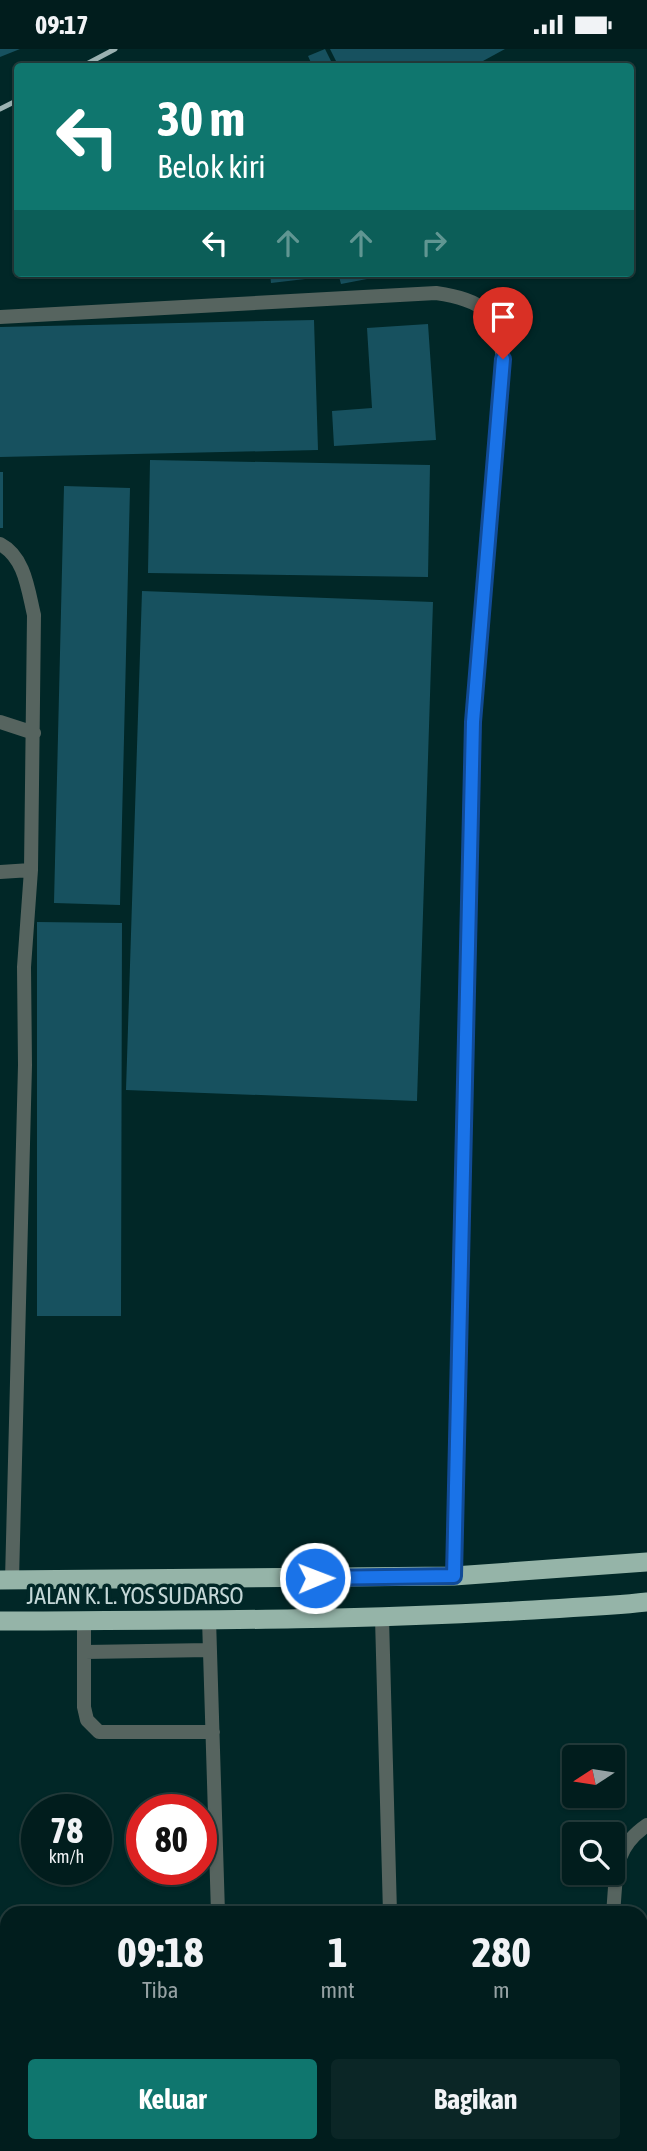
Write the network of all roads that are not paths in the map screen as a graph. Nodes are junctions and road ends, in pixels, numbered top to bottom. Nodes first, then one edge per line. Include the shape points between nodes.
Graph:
1 (0, 317) edge
2 (0, 544) edge
3 (0, 722) edge
4 (34, 733) junction
5 (32, 870) junction
6 (0, 872) edge
7 (647, 1562) edge
8 (454, 1576) junction
9 (6, 1580) edge
10 (647, 1602) edge
11 (382, 1618) junction
12 (209, 1619) junction
13 (83, 1620) junction
14 (0, 1621) edge
15 (209, 1650) junction
16 (85, 1651) junction
17 (213, 1732) junction
18 (647, 1825) edge
19 (218, 1906) edge
20 (390, 1906) edge
21 (614, 1906) edge

1 - 8 lane via 436,293 473,301 484,308 498,330 503,359 473,722
2 - 4 lane via 25,575 34,615
3 - 4 lane
4 - 5 lane
5 - 6 lane
5 - 9 lane via 24,967 25,1065
7 - 8 highway, JALAN K. L. YOS SUDARSO
8 - 9 highway, JALAN K. L. YOS SUDARSO
10 - 11 highway, JALAN K. L. YOS SUDARSO
11 - 12 highway, JALAN K. L. YOS SUDARSO
11 - 20 lane
12 - 13 highway, JALAN K. L. YOS SUDARSO
12 - 15 lane
13 - 14 highway, JALAN K. L. YOS SUDARSO
13 - 16 lane
15 - 16 lane
15 - 17 lane
16 - 17 lane via 84,1707 87,1720 99,1732
17 - 19 lane
18 - 21 lane via 620,1854

